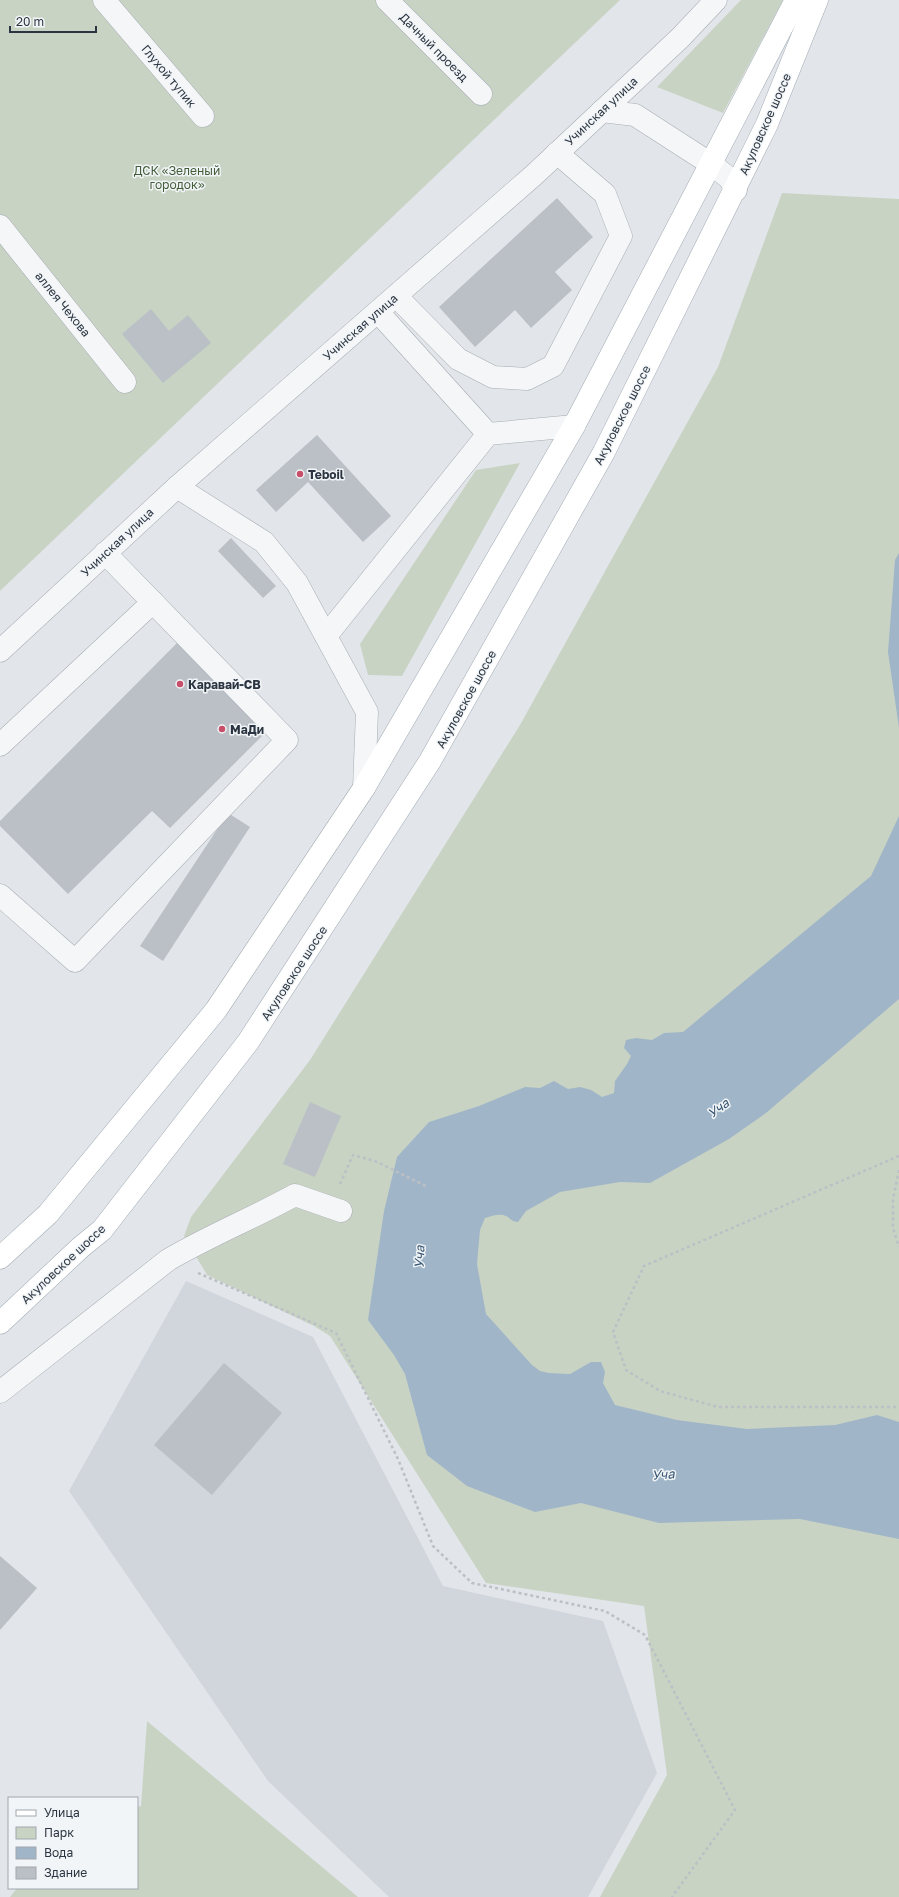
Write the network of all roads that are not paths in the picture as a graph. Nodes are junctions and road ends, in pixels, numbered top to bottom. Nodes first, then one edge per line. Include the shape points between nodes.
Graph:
1 (104, 0) edge
2 (387, 0) edge
3 (716, 0) edge
4 (796, 0) edge
5 (817, 0) edge
6 (481, 94) dead end
7 (602, 111) junction
8 (203, 116) dead end
9 (557, 153) junction
10 (710, 164) junction
11 (736, 190) junction
12 (0, 226) edge
13 (396, 296) junction
14 (378, 312) junction
15 (125, 382) dead end
16 (574, 426) junction
17 (488, 434) junction
18 (177, 487) junction
19 (105, 553) junction
20 (153, 602) junction
21 (326, 636) junction
22 (0, 651) edge
23 (0, 745) edge
24 (364, 788) junction
25 (0, 895) edge
26 (334, 1209) road end
27 (0, 1258) edge
28 (0, 1323) edge
29 (0, 1392) edge

1 - 8 street, Глухой тупик
2 - 6 street, Дачный проезд
3 - 7 street, Учинская улица via 680,38
4 - 10 main road
5 - 11 main road, Акуловское шоссе via 767,124
7 - 9 street, Учинская улица
7 - 10 street via 635,115
9 - 13 street, Учинская улица
9 - 13 street via 605,194 621,236 553,366 527,379 493,377 458,359
10 - 11 street via 729,178
10 - 16 main road
11 - 28 main road, Акуловское шоссе via 604,452 434,755 270,1009 248,1042 102,1230
12 - 15 street, аллея Чехова
13 - 14 street, Учинская улица
14 - 17 street
14 - 18 street, Учинская улица
16 - 17 street
16 - 24 main road
17 - 21 street
18 - 19 street, Учинская улица
18 - 21 street via 264,542 297,583
19 - 20 street
19 - 22 street, Учинская улица
20 - 23 street
20 - 25 street via 287,740 75,961
21 - 24 street via 367,712
24 - 27 main road via 216,1010 48,1214
26 - 29 street via 294,1195 196,1243 168,1260

